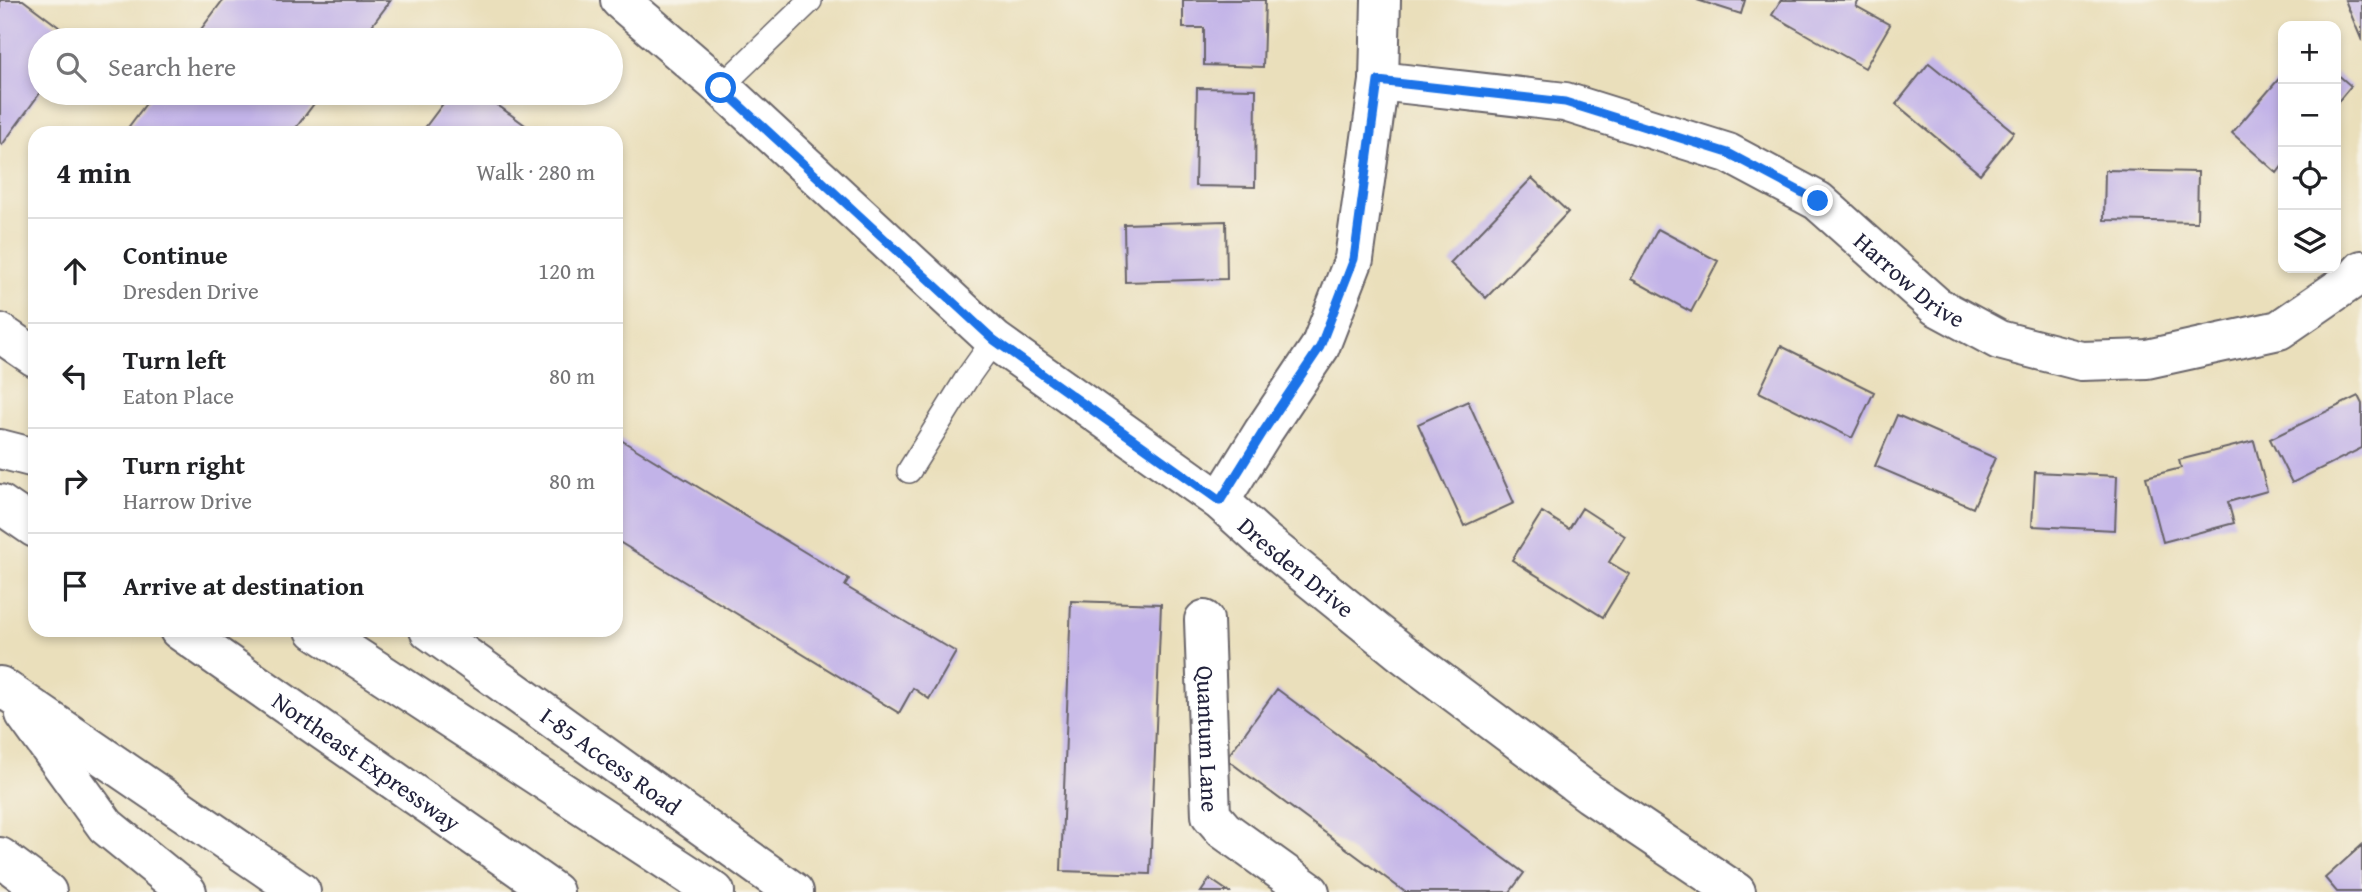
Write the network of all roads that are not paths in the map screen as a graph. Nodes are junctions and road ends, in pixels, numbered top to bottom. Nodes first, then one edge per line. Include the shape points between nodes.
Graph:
1 (620, 0) edge
2 (1381, 0) edge
3 (810, 1) edge
4 (1378, 81) junction
5 (721, 88) junction
6 (2362, 270) edge
7 (0, 333) edge
8 (994, 340) junction
9 (28, 352) edge
10 (0, 449) edge
11 (28, 456) edge
12 (909, 471) dead end
13 (1220, 501) junction
14 (0, 504) edge
15 (28, 523) edge
16 (1204, 620) dead end
17 (189, 637) edge
18 (327, 637) edge
19 (439, 637) edge
20 (5, 689) edge
21 (0, 857) edge
22 (47, 892) edge
23 (187, 892) edge
24 (301, 892) edge
25 (554, 892) edge
26 (715, 892) edge
27 (794, 892) edge
28 (1310, 892) edge
29 (1736, 892) edge

1 - 5 main road, Dresden Drive
2 - 4 main road
3 - 5 lane
4 - 6 main road, Harrow Drive via 1565,102 1728,153 1818,201 1936,306 1999,340 2081,361 2147,359 2279,330
4 - 13 main road via 1354,259 1320,347
5 - 8 main road, Dresden Drive
7 - 9 main road
8 - 12 lane
8 - 13 main road, Dresden Drive
10 - 11 main road
13 - 29 main road, Dresden Drive via 1402,653 1590,794
14 - 15 main road
16 - 28 main road, Quantum Lane via 1211,815 1224,830
17 - 25 main road, Northeast Expressway
18 - 26 main road
19 - 27 main road, I-85 Access Road
20 - 23 main road via 106,826
20 - 24 main road
21 - 22 main road

